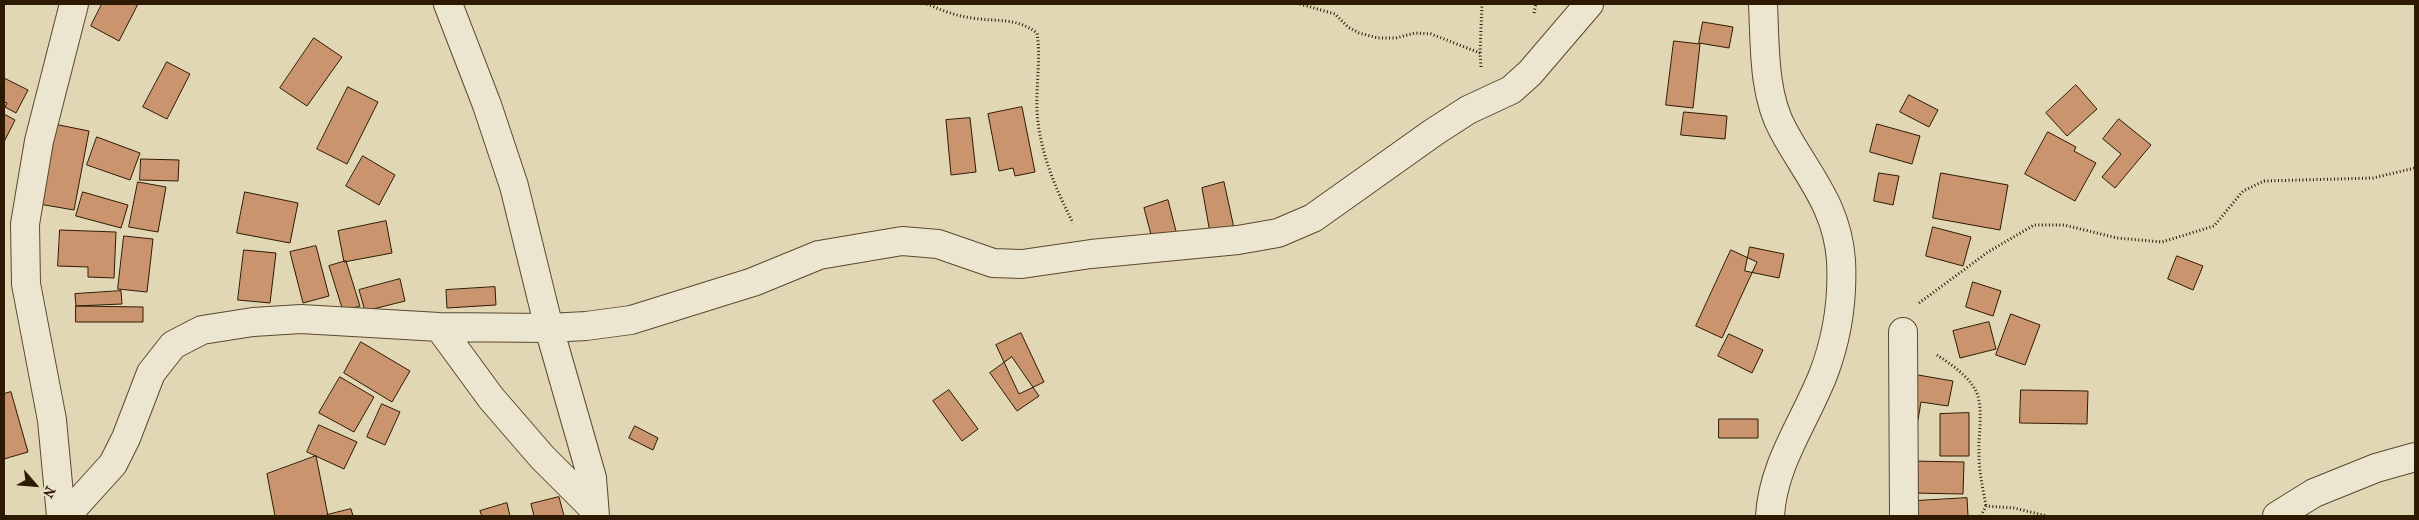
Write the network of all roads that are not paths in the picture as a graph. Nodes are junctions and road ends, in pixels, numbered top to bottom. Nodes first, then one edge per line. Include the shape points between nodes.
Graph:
1 (74, 4) edge
2 (448, 4) edge
3 (1589, 4) edge
4 (1763, 4) edge
5 (439, 327) junction
6 (549, 328) junction
7 (1904, 332) road end
8 (2415, 457) edge
9 (595, 512) edge
10 (62, 516) edge
11 (66, 516) edge
12 (1770, 516) edge
13 (1904, 516) edge
14 (2277, 516) edge

1 - 10 street via 39,141 25,224 26,284 52,420
2 - 6 street via 514,186
3 - 6 street via 1511,90 1434,132 1313,218 1278,232 1184,247 1091,254 1022,264 993,263 938,244 902,241 819,255 753,282 631,320
4 - 12 street via 1771,95 1782,129 1814,179 1832,216 1841,259 1834,341 1823,375 1780,469 1771,495
5 - 6 street
5 - 9 street via 491,398 542,458
5 - 11 street via 301,319 253,322 202,330 173,344 151,373 113,464
6 - 9 street via 592,478
7 - 13 street
8 - 14 street via 2376,468 2314,493

